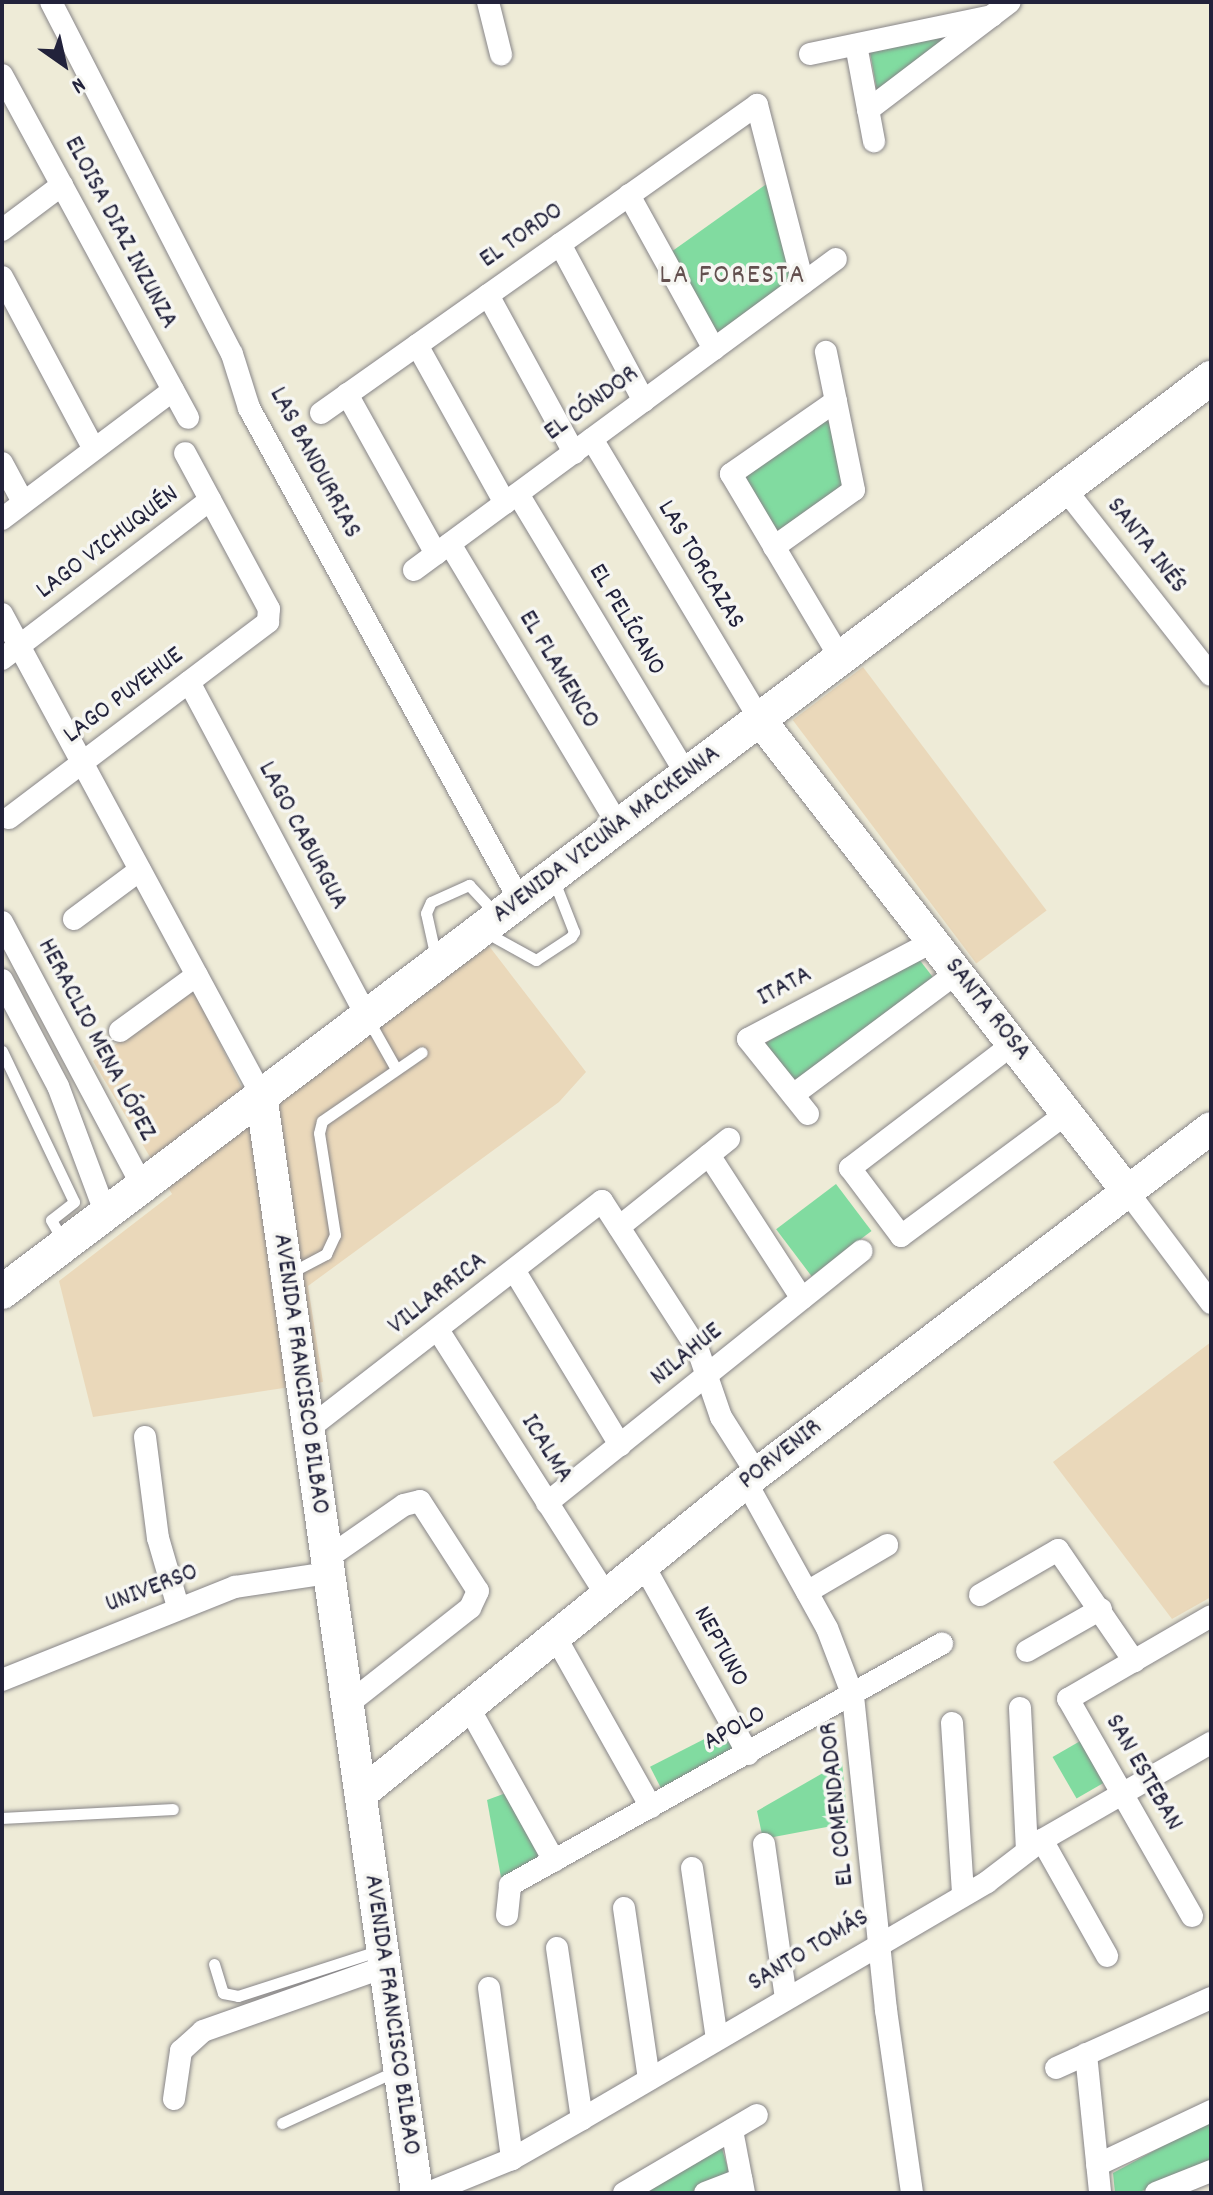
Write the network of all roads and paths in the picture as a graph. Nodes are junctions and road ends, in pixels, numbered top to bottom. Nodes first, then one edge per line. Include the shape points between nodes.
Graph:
1 (51, 2) edge
2 (488, 2) edge
3 (1001, 9) edge
4 (856, 45) junction
5 (501, 54) dead end
6 (810, 54) dead end
7 (2, 75) edge
8 (868, 110) junction
9 (874, 141) dead end
10 (62, 185) junction
11 (629, 195) junction
12 (2, 230) edge
13 (560, 244) junction
14 (836, 259) dead end
15 (2, 277) edge
16 (803, 283) junction
17 (488, 295) junction
18 (417, 345) junction
19 (714, 349) junction
20 (826, 352) dead end
21 (1211, 378) edge
22 (173, 390) junction
23 (347, 394) junction
24 (644, 401) junction
25 (836, 401) junction
26 (321, 413) dead end
27 (188, 418) dead end
28 (592, 439) junction
29 (94, 449) junction
30 (185, 453) dead end
31 (574, 453) junction
32 (2, 463) edge
33 (1065, 489) junction
34 (512, 498) junction
35 (210, 500) junction
36 (23, 502) junction
37 (2, 519) edge
38 (774, 547) junction
39 (443, 549) junction
40 (414, 570) dead end
41 (2, 614) edge
42 (11, 653) edge
43 (841, 659) junction
44 (1211, 675) edge
45 (189, 682) junction
46 (760, 720) junction
47 (82, 763) junction
48 (686, 774) junction
49 (9, 818) dead end
50 (619, 826) junction
51 (140, 870) junction
52 (552, 877) junction
53 (500, 916) junction
54 (74, 919) dead end
55 (2, 922) edge
56 (934, 941) junction
57 (437, 962) junction
58 (958, 972) junction
59 (197, 975) junction
60 (5, 992) edge
61 (366, 1015) junction
62 (120, 1031) dead end
63 (1013, 1044) junction
64 (2, 1051) edge
65 (422, 1052) dead end
66 (396, 1069) junction
67 (261, 1094) junction
68 (793, 1095) junction
69 (1067, 1113) junction
70 (808, 1114) dead end
71 (108, 1122) junction
72 (1211, 1128) edge
73 (729, 1139) dead end
74 (76, 1142) junction
75 (709, 1155) junction
76 (142, 1185) junction
77 (1127, 1191) junction
78 (602, 1201) joint
79 (105, 1212) junction
80 (619, 1227) junction
81 (65, 1244) junction
82 (862, 1251) dead end
83 (514, 1270) junction
84 (286, 1275) junction
85 (2, 1292) edge
86 (802, 1299) junction
87 (1211, 1303) edge
88 (438, 1330) junction
89 (706, 1376) junction
90 (308, 1429) junction
91 (145, 1437) dead end
92 (620, 1445) junction
93 (751, 1478) junction
94 (547, 1503) junction
95 (887, 1545) dead end
96 (327, 1566) junction
97 (644, 1566) junction
98 (807, 1592) junction
99 (980, 1595) dead end
100 (607, 1596) junction
101 (178, 1607) junction
102 (1101, 1609) junction
103 (1211, 1616) edge
104 (556, 1638) junction
105 (942, 1644) dead end
106 (1027, 1651) dead end
107 (1134, 1661) junction
108 (2, 1680) edge
109 (853, 1696) junction
110 (348, 1704) junction
111 (469, 1708) junction
112 (1020, 1708) dead end
113 (952, 1723) dead end
114 (1208, 1752) edge
115 (748, 1754) junction
116 (1121, 1792) junction
117 (361, 1794) junction
118 (651, 1807) junction
119 (173, 1809) dead end
120 (2, 1818) edge
121 (764, 1844) dead end
122 (1035, 1845) junction
123 (554, 1861) junction
124 (692, 1868) dead end
125 (963, 1895) junction
126 (624, 1908) dead end
127 (507, 1915) dead end
128 (1192, 1916) dead end
129 (880, 1941) junction
130 (557, 1948) dead end
131 (1107, 1956) dead end
132 (381, 1959) junction
133 (214, 1964) dead end
134 (489, 1988) dead end
135 (786, 1998) junction
136 (1211, 1998) edge
137 (717, 2039) junction
138 (1086, 2054) junction
139 (1056, 2068) dead end
140 (399, 2069) junction
141 (649, 2079) junction
142 (174, 2099) dead end
143 (1211, 2111) edge
144 (757, 2115) dead end
145 (582, 2119) junction
146 (282, 2123) dead end
147 (732, 2130) junction
148 (512, 2159) junction
149 (1097, 2165) junction
150 (1211, 2171) edge
151 (742, 2186) edge
152 (417, 2193) edge
153 (428, 2193) edge
154 (624, 2193) edge
155 (705, 2193) edge
156 (912, 2193) edge
157 (1100, 2193) edge
158 (1156, 2193) edge

1 - 53 street, LAS BANDURRIAS via 232,354 249,408
2 - 5 street
3 - 4 street
3 - 8 street
4 - 6 street
4 - 8 street
7 - 10 street, ELOISA DIAZ INZUNZA
8 - 9 street
10 - 12 street
10 - 22 street, ELOISA DIAZ INZUNZA
11 - 13 street, EL TORDO
11 - 16 street, EL TORDO via 757,105
11 - 19 street
13 - 17 street, EL TORDO
13 - 24 street
14 - 16 street, EL CÓNDOR
15 - 29 street
16 - 19 street, EL CÓNDOR
17 - 18 street, EL TORDO
17 - 31 street
18 - 23 street, EL TORDO
18 - 34 street, EL PELÍCANO
19 - 24 street, EL CÓNDOR
20 - 25 street
21 - 33 main road, AVENIDA VICUÑA MACKENNA
22 - 27 street, ELOISA DIAZ INZUNZA
22 - 29 street
23 - 26 street, EL TORDO
23 - 39 street, EL FLAMENCO
24 - 28 street, EL CÓNDOR
25 - 38 street via 854,490
25 - 38 street via 731,474
28 - 31 street, EL CÓNDOR
28 - 46 street, LAS TORCAZAS
29 - 36 street
30 - 35 street
31 - 34 street, EL CÓNDOR
32 - 36 street
33 - 43 main road, AVENIDA VICUÑA MACKENNA
33 - 44 street, SANTA INÉS
34 - 39 street, EL CÓNDOR
34 - 48 street, EL PELÍCANO
35 - 42 street, LAGO VICHUQUÉN
35 - 45 street, LAGO PUYEHUE via 270,618
36 - 37 street
38 - 43 street
39 - 40 street, EL CÓNDOR
39 - 50 street, EL FLAMENCO
41 - 42 street, AVENIDA FRANCISCO BILBAO
42 - 47 street, AVENIDA FRANCISCO BILBAO
43 - 46 main road, AVENIDA VICUÑA MACKENNA
45 - 47 street, LAGO PUYEHUE
45 - 61 street, LAGO CABURGUA
46 - 48 main road, AVENIDA VICUÑA MACKENNA
46 - 56 street, SANTA ROSA
47 - 49 street, LAGO PUYEHUE
47 - 51 street, AVENIDA FRANCISCO BILBAO
48 - 50 main road, AVENIDA VICUÑA MACKENNA
50 - 52 main road, AVENIDA VICUÑA MACKENNA
51 - 54 street
51 - 59 street, AVENIDA FRANCISCO BILBAO
52 - 53 main road, AVENIDA VICUÑA MACKENNA
52 - 53 lane via 574,932 542,959
53 - 57 main road, AVENIDA VICUÑA MACKENNA
53 - 57 lane via 469,885 431,902 426,913
55 - 71 street, HERACLIO MENA LÓPEZ
56 - 58 street, SANTA ROSA
56 - 68 street, ITATA via 748,1039
57 - 61 main road, AVENIDA VICUÑA MACKENNA
58 - 63 street, SANTA ROSA
58 - 68 street
59 - 62 street
59 - 67 street, AVENIDA FRANCISCO BILBAO
60 - 74 street, HERACLIO MENA LÓPEZ via 58,1086
61 - 66 lane
61 - 67 main road, AVENIDA VICUÑA MACKENNA
63 - 69 street, SANTA ROSA
63 - 69 street via 850,1168 901,1236
64 - 81 lane via 74,1202 51,1220
65 - 66 lane
66 - 84 lane via 322,1121 319,1133 335,1235 326,1254
67 - 76 main road, AVENIDA VICUÑA MACKENNA
67 - 84 street, AVENIDA FRANCISCO BILBAO
68 - 70 street, ITATA
69 - 77 street, SANTA ROSA
71 - 74 street via 106,1138 98,1145
71 - 76 street, HERACLIO MENA LÓPEZ
72 - 77 street, PORVENIR
73 - 75 street
74 - 79 street, HERACLIO MENA LÓPEZ
75 - 80 street
75 - 86 street
76 - 79 main road, AVENIDA VICUÑA MACKENNA
77 - 87 street, SANTA ROSA
77 - 93 street, PORVENIR
78 - 80 street, EL COMENDADOR
78 - 83 street, VILLARRICA
79 - 81 main road, AVENIDA VICUÑA MACKENNA
80 - 89 street, EL COMENDADOR via 698,1350
81 - 85 main road, AVENIDA VICUÑA MACKENNA
82 - 86 street, NILAHUE
83 - 88 street, VILLARRICA
83 - 92 street
84 - 90 street, AVENIDA FRANCISCO BILBAO
86 - 89 street, NILAHUE
88 - 90 street, VILLARRICA
88 - 94 street, ICALMA
89 - 92 street, NILAHUE
89 - 93 street, EL COMENDADOR
90 - 96 street, AVENIDA FRANCISCO BILBAO
91 - 101 street via 159,1546
92 - 94 street, NILAHUE
93 - 97 street, PORVENIR
93 - 98 street, EL COMENDADOR
94 - 100 street, ICALMA
95 - 98 street
96 - 101 street, UNIVERSO
96 - 110 street, AVENIDA FRANCISCO BILBAO
96 - 110 street via 404,1505 420,1501 478,1591 470,1608
97 - 100 street, PORVENIR
97 - 115 street, NEPTUNO
98 - 109 street, EL COMENDADOR via 838,1649
99 - 102 street via 1058,1550
100 - 104 street, PORVENIR
101 - 108 street, UNIVERSO
102 - 106 street
102 - 107 street
103 - 107 street
104 - 111 street, PORVENIR
104 - 118 street
105 - 109 street, APOLO
107 - 116 street, SAN ESTEBAN via 1068,1699
109 - 115 street, APOLO
109 - 129 street, EL COMENDADOR
110 - 117 street, AVENIDA FRANCISCO BILBAO
111 - 117 street, PORVENIR
111 - 123 street
112 - 122 street
113 - 125 street
114 - 116 street, SANTO TOMÁS
115 - 118 street, APOLO
116 - 122 street, SANTO TOMÁS
116 - 128 street, SAN ESTEBAN
117 - 132 street, AVENIDA FRANCISCO BILBAO
118 - 123 street, APOLO
119 - 120 lane
121 - 135 street
122 - 125 street, SANTO TOMÁS
122 - 131 street
123 - 127 street, APOLO via 510,1885
124 - 137 street
125 - 129 street, SANTO TOMÁS
126 - 141 street
129 - 135 street, SANTO TOMÁS
129 - 156 street, EL COMENDADOR
130 - 145 street
132 - 133 lane via 238,1996 223,1993
132 - 140 street, AVENIDA FRANCISCO BILBAO
132 - 142 street via 203,2031 181,2051
134 - 148 street
135 - 137 street, SANTO TOMÁS
136 - 138 street
137 - 141 street, SANTO TOMÁS
138 - 139 street
138 - 149 street
140 - 146 lane
140 - 152 street, AVENIDA FRANCISCO BILBAO
141 - 145 street, SANTO TOMÁS
143 - 149 street
144 - 147 street
145 - 148 street, SANTO TOMÁS
147 - 151 street
147 - 154 street
148 - 153 street, SANTO TOMÁS
149 - 157 street
150 - 158 street
151 - 155 street

